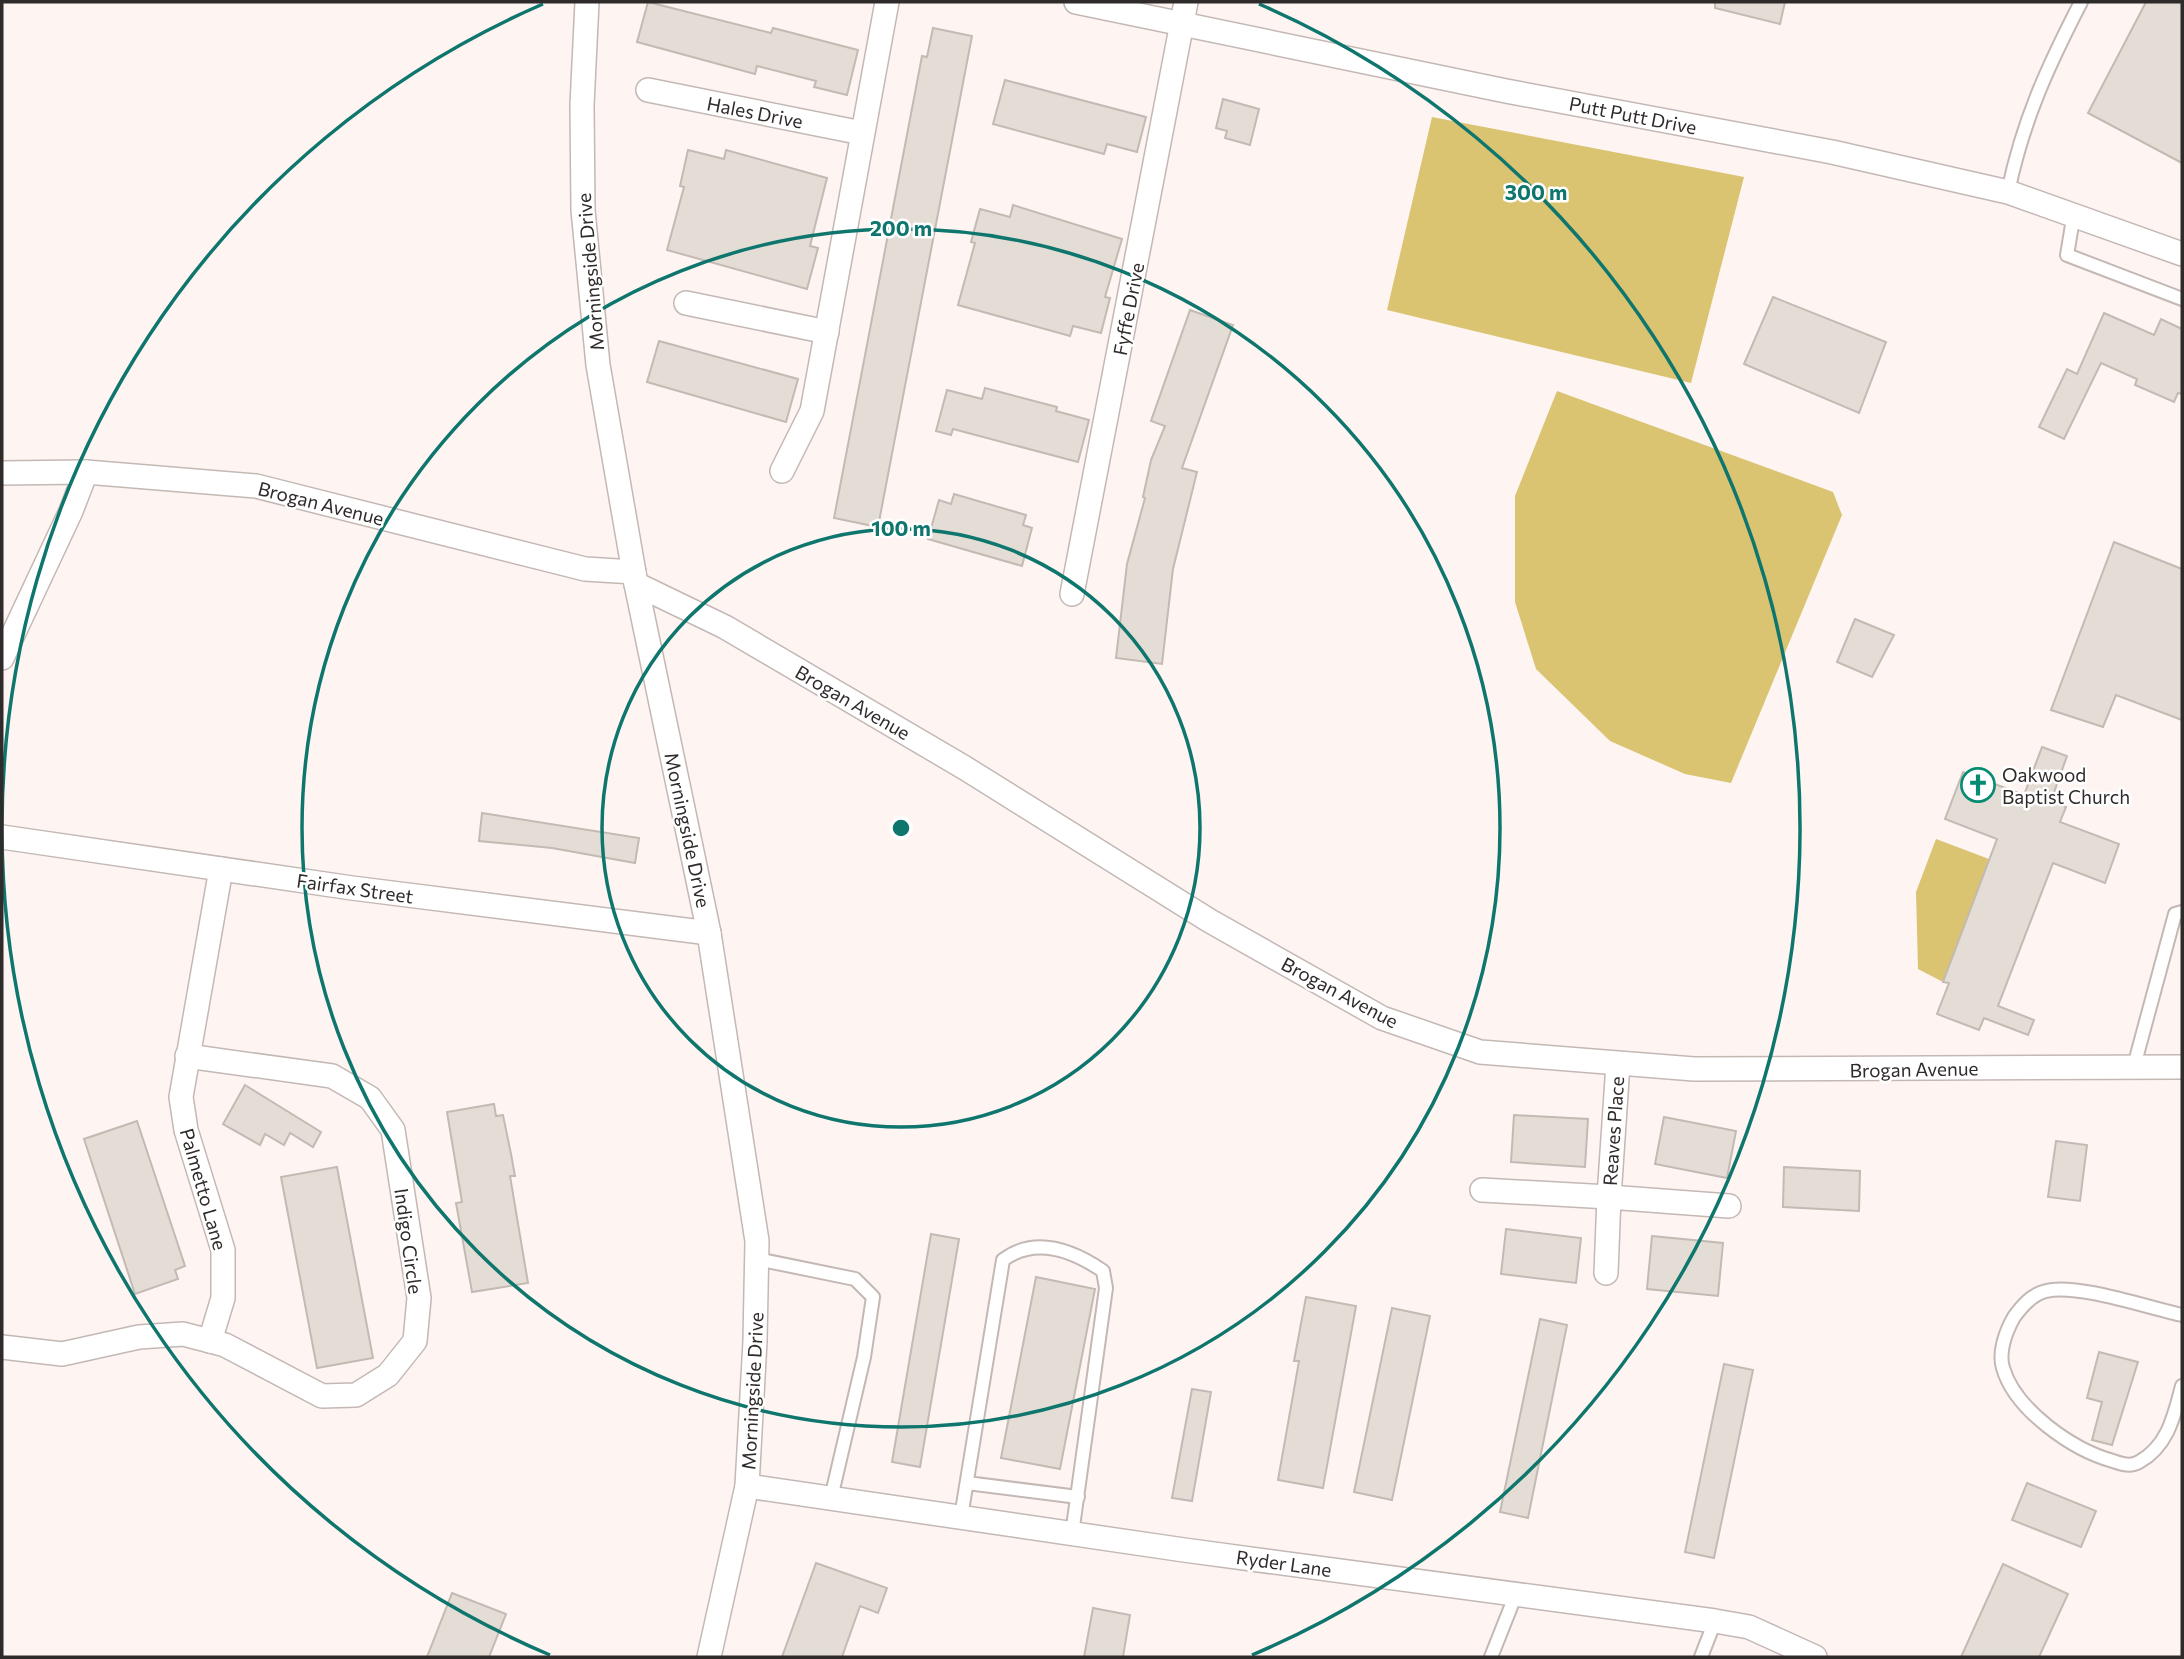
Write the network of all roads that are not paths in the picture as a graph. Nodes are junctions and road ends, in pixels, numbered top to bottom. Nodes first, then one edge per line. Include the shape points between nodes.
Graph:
1 (587, 2) edge
2 (887, 2) edge
3 (1076, 2) edge
4 (2081, 2) edge
5 (1183, 13) edge
6 (648, 90) dead end
7 (862, 133) junction
8 (2008, 192) junction
9 (2074, 213) junction
10 (2182, 254) edge
11 (2182, 299) edge
12 (686, 303) dead end
13 (827, 332) junction
14 (782, 471) dead end
15 (86, 472) junction
16 (2, 473) edge
17 (635, 578) junction
18 (1072, 594) dead end
19 (2, 658) edge
20 (2, 837) edge
21 (221, 869) junction
22 (2182, 912) edge
23 (709, 933) junction
24 (187, 1056) junction
25 (1618, 1064) junction
26 (2134, 1066) junction
27 (2182, 1067) edge
28 (1482, 1190) dead end
29 (1609, 1197) junction
30 (1729, 1206) dead end
31 (757, 1259) junction
32 (1605, 1273) dead end
33 (2182, 1315) edge
34 (210, 1341) junction
35 (2, 1347) edge
36 (2182, 1386) edge
37 (2169, 1434) junction
38 (2182, 1438) edge
39 (967, 1483) junction
40 (747, 1486) junction
41 (1078, 1497) junction
42 (831, 1498) junction
43 (961, 1517) junction
44 (1072, 1534) junction
45 (1516, 1594) junction
46 (1715, 1621) junction
47 (709, 1657) edge
48 (1491, 1657) edge
49 (1701, 1657) edge
50 (1815, 1657) edge

1 - 17 street, Morningside Drive via 583,210 598,365
2 - 7 street
3 - 5 street, Putt Putt Drive
4 - 8 lane via 2042,78 2018,140
5 - 8 street, Putt Putt Drive via 1506,91 1832,152
5 - 18 street, Fyffe Drive
6 - 7 street, Hales Drive
7 - 13 street
8 - 9 street, Putt Putt Drive
9 - 10 street, Putt Putt Drive
9 - 11 lane via 2067,255
12 - 13 street
13 - 14 street via 812,411
15 - 16 street, Brogan Avenue
15 - 17 street, Brogan Avenue via 256,486
15 - 19 street
17 - 23 street, Morningside Drive
17 - 25 street, Brogan Avenue via 726,627 965,768 1210,921 1382,1018 1480,1052
20 - 21 street, Fairfax Street
21 - 23 street, Fairfax Street
21 - 24 street, Palmetto Lane
22 - 26 lane via 2175,914
23 - 31 street, Morningside Drive via 739,1109
24 - 34 street, Palmetto Lane via 181,1097 186,1130 223,1250 225,1271 223,1298
24 - 34 street, Indigo Circle via 332,1076 370,1098 393,1130 419,1298 415,1341 388,1375 356,1395 322,1396
25 - 26 street, Brogan Avenue via 1874,1070
25 - 29 street, Reaves Place
26 - 27 street, Brogan Avenue
28 - 29 street, Reaves Place
29 - 30 street, Reaves Place
29 - 32 street, Reaves Place
31 - 40 street, Morningside Drive
31 - 42 lane via 855,1279 873,1297
33 - 37 lane via 2071,1290 2045,1291 2023,1304 2006,1332 2002,1366 2014,1392 2059,1436 2095,1456 2128,1465 2139,1462
34 - 35 street via 183,1334 139,1337 62,1354
36 - 37 lane
37 - 38 lane
39 - 41 lane
39 - 41 lane via 1003,1260 1019,1248 1048,1247 1081,1256 1103,1271 1106,1288
39 - 43 lane
40 - 42 street, Ryder Lane
40 - 47 street, Morningside Drive
41 - 44 lane
42 - 43 street, Ryder Lane
43 - 44 street, Ryder Lane
44 - 45 street, Ryder Lane
45 - 46 street, Ryder Lane
45 - 48 lane
46 - 49 lane
46 - 50 street, Ryder Lane via 1749,1627

